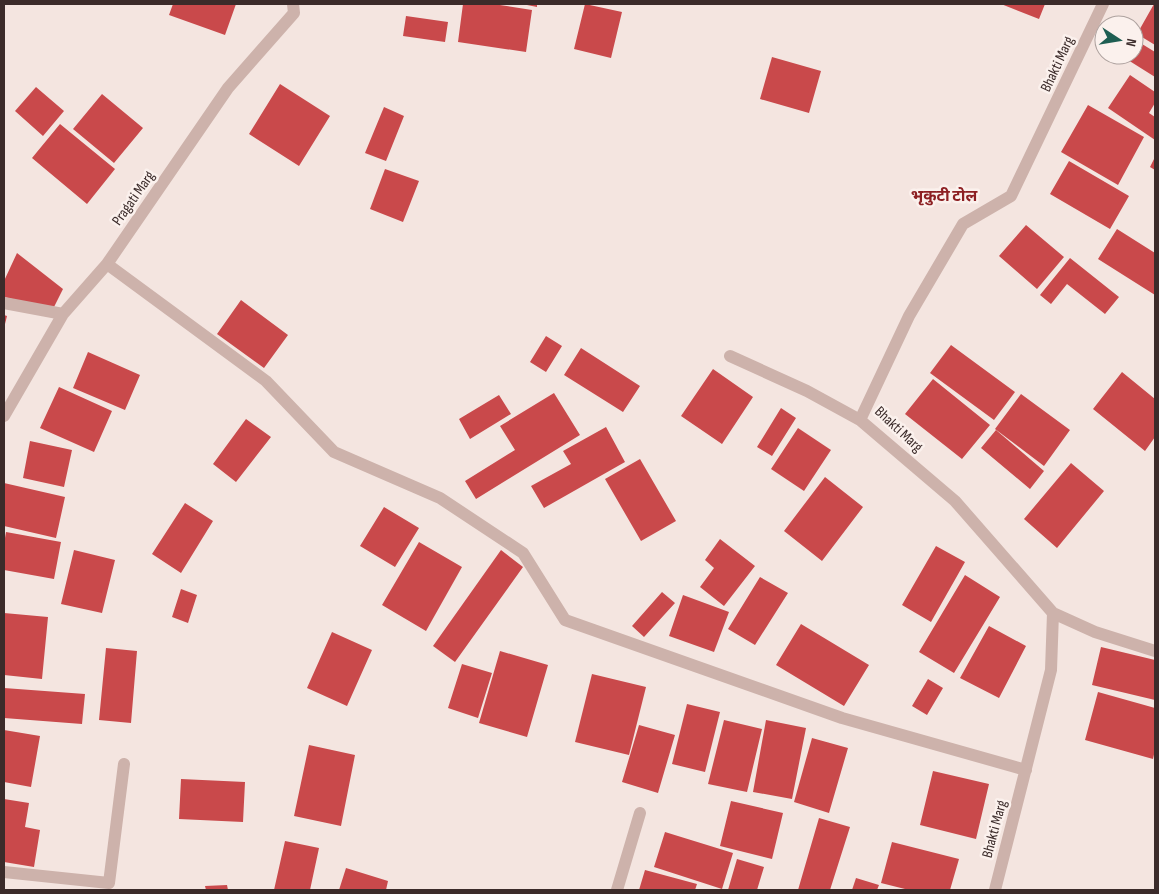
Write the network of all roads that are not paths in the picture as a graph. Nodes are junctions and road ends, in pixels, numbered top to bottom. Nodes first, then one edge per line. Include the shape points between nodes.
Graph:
1 (293, 4) edge
2 (1103, 4) edge
3 (107, 264) junction
4 (4, 303) edge
5 (63, 314) junction
6 (730, 356) dead end
7 (4, 416) edge
8 (860, 420) junction
9 (1053, 613) junction
10 (1155, 651) edge
11 (124, 764) dead end
12 (1026, 770) junction
13 (640, 813) dead end
14 (4, 872) edge
15 (617, 890) edge
16 (994, 890) edge

1 - 3 street, Pragati Marg via 294,13 228,88
2 - 8 street, Bhakti Marg via 1011,196 963,224 909,316
3 - 5 street, Pragati Marg
3 - 12 street via 266,381 334,452 440,498 523,553 565,620 842,718
4 - 5 street
5 - 7 street, Pragati Marg
6 - 8 street via 807,391
8 - 9 street, Bhakti Marg via 955,501
9 - 10 street via 1096,632
9 - 12 street, Bhakti Marg via 1051,670
11 - 14 street via 109,883
12 - 16 street, Bhakti Marg
13 - 15 street

